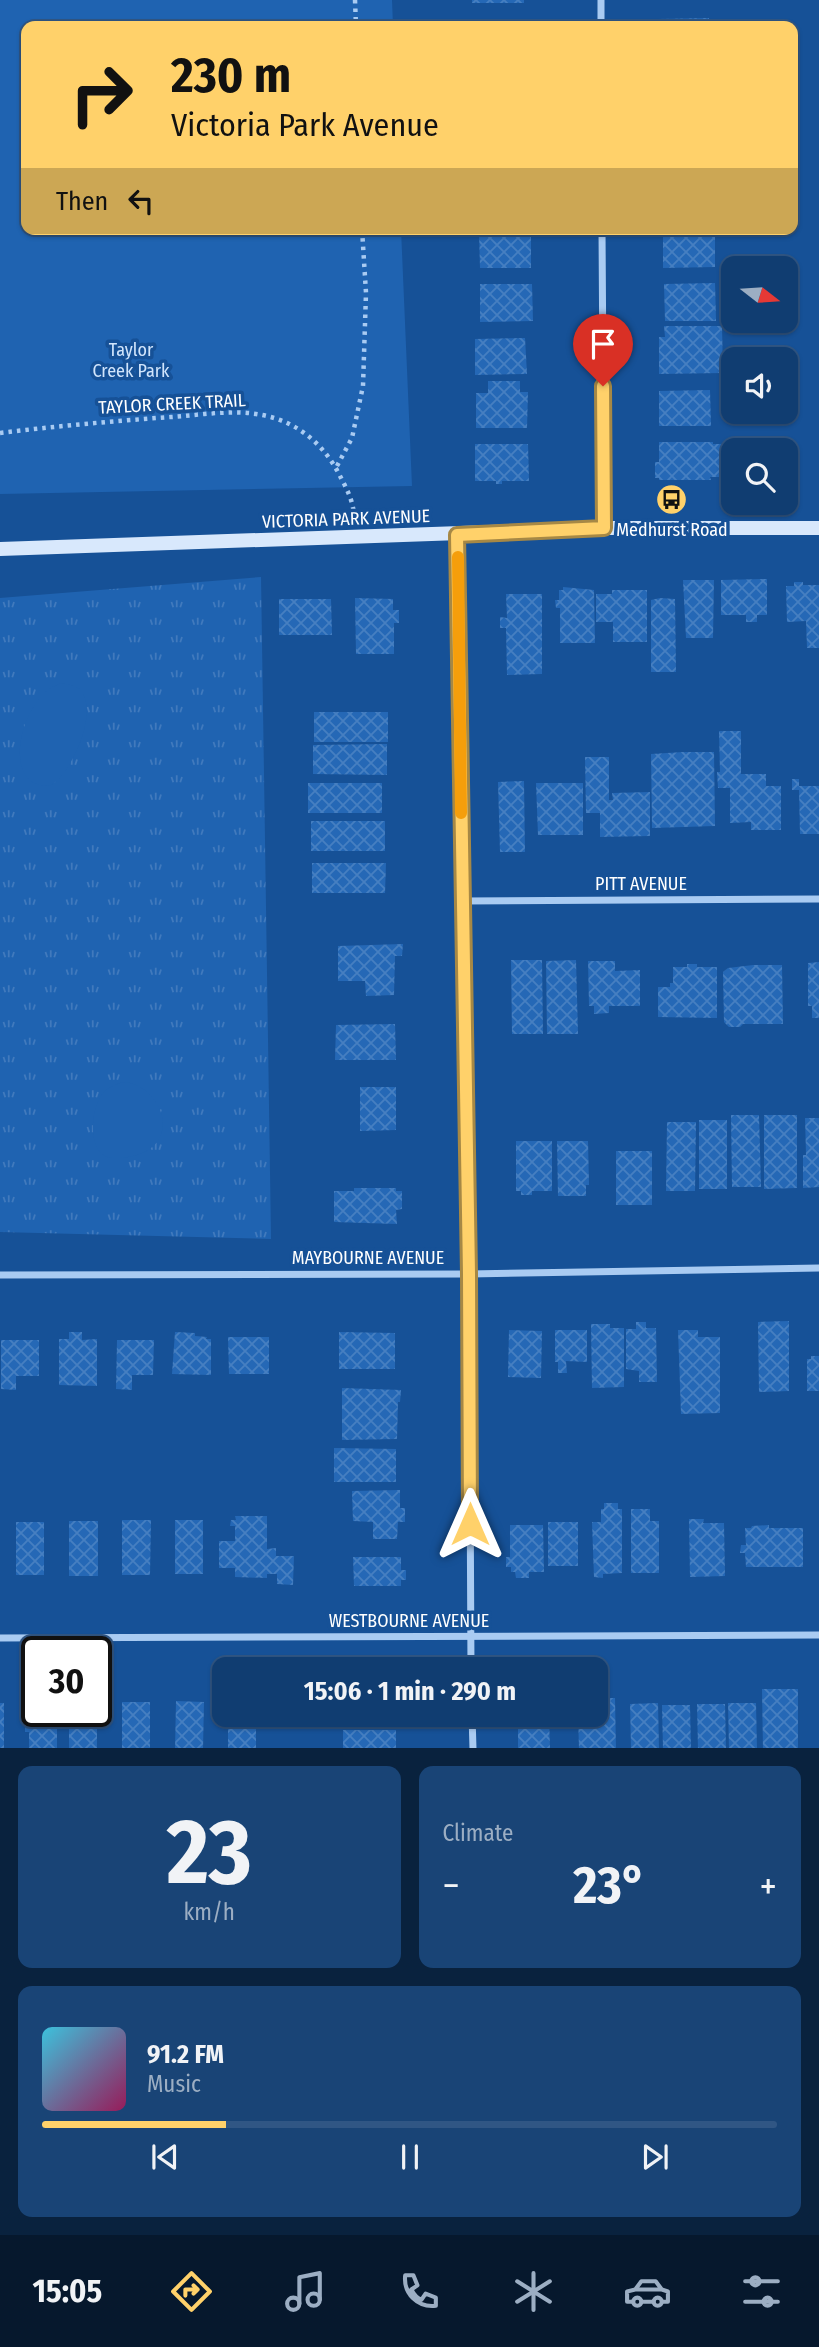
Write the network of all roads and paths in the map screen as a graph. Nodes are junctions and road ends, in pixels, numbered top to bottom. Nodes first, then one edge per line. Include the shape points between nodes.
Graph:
1 (355, 0) edge
2 (601, 0) edge
3 (356, 21) edge
4 (601, 21) edge
5 (362, 235) edge
6 (602, 235) edge
7 (0, 433) edge
8 (336, 467) junction
9 (604, 528) junction
10 (819, 528) edge
11 (457, 535) junction
12 (354, 537) junction
13 (0, 549) edge
14 (819, 899) edge
15 (462, 901) junction
16 (819, 1268) edge
17 (469, 1274) junction
18 (0, 1275) edge
19 (819, 1635) edge
20 (470, 1636) junction
21 (0, 1638) edge
22 (471, 1657) edge
23 (472, 1727) edge
24 (473, 1748) edge

1 - 3 path
2 - 4 street
5 - 8 path via 363,386 352,438
6 - 9 street
7 - 8 path, TAYLOR CREEK TRAIL via 234,412 263,415 298,428 324,449
8 - 12 path, TAYLOR CREEK TRAIL via 354,506
9 - 10 main road, VICTORIA PARK AVENUE
9 - 11 main road, VICTORIA PARK AVENUE
11 - 12 main road, VICTORIA PARK AVENUE
11 - 15 street
12 - 13 main road, VICTORIA PARK AVENUE
14 - 15 street, PITT AVENUE
15 - 17 street
16 - 17 street, MAYBOURNE AVENUE
17 - 18 street, MAYBOURNE AVENUE
17 - 20 street
19 - 20 street, WESTBOURNE AVENUE
20 - 21 street, WESTBOURNE AVENUE
20 - 22 street
23 - 24 street

